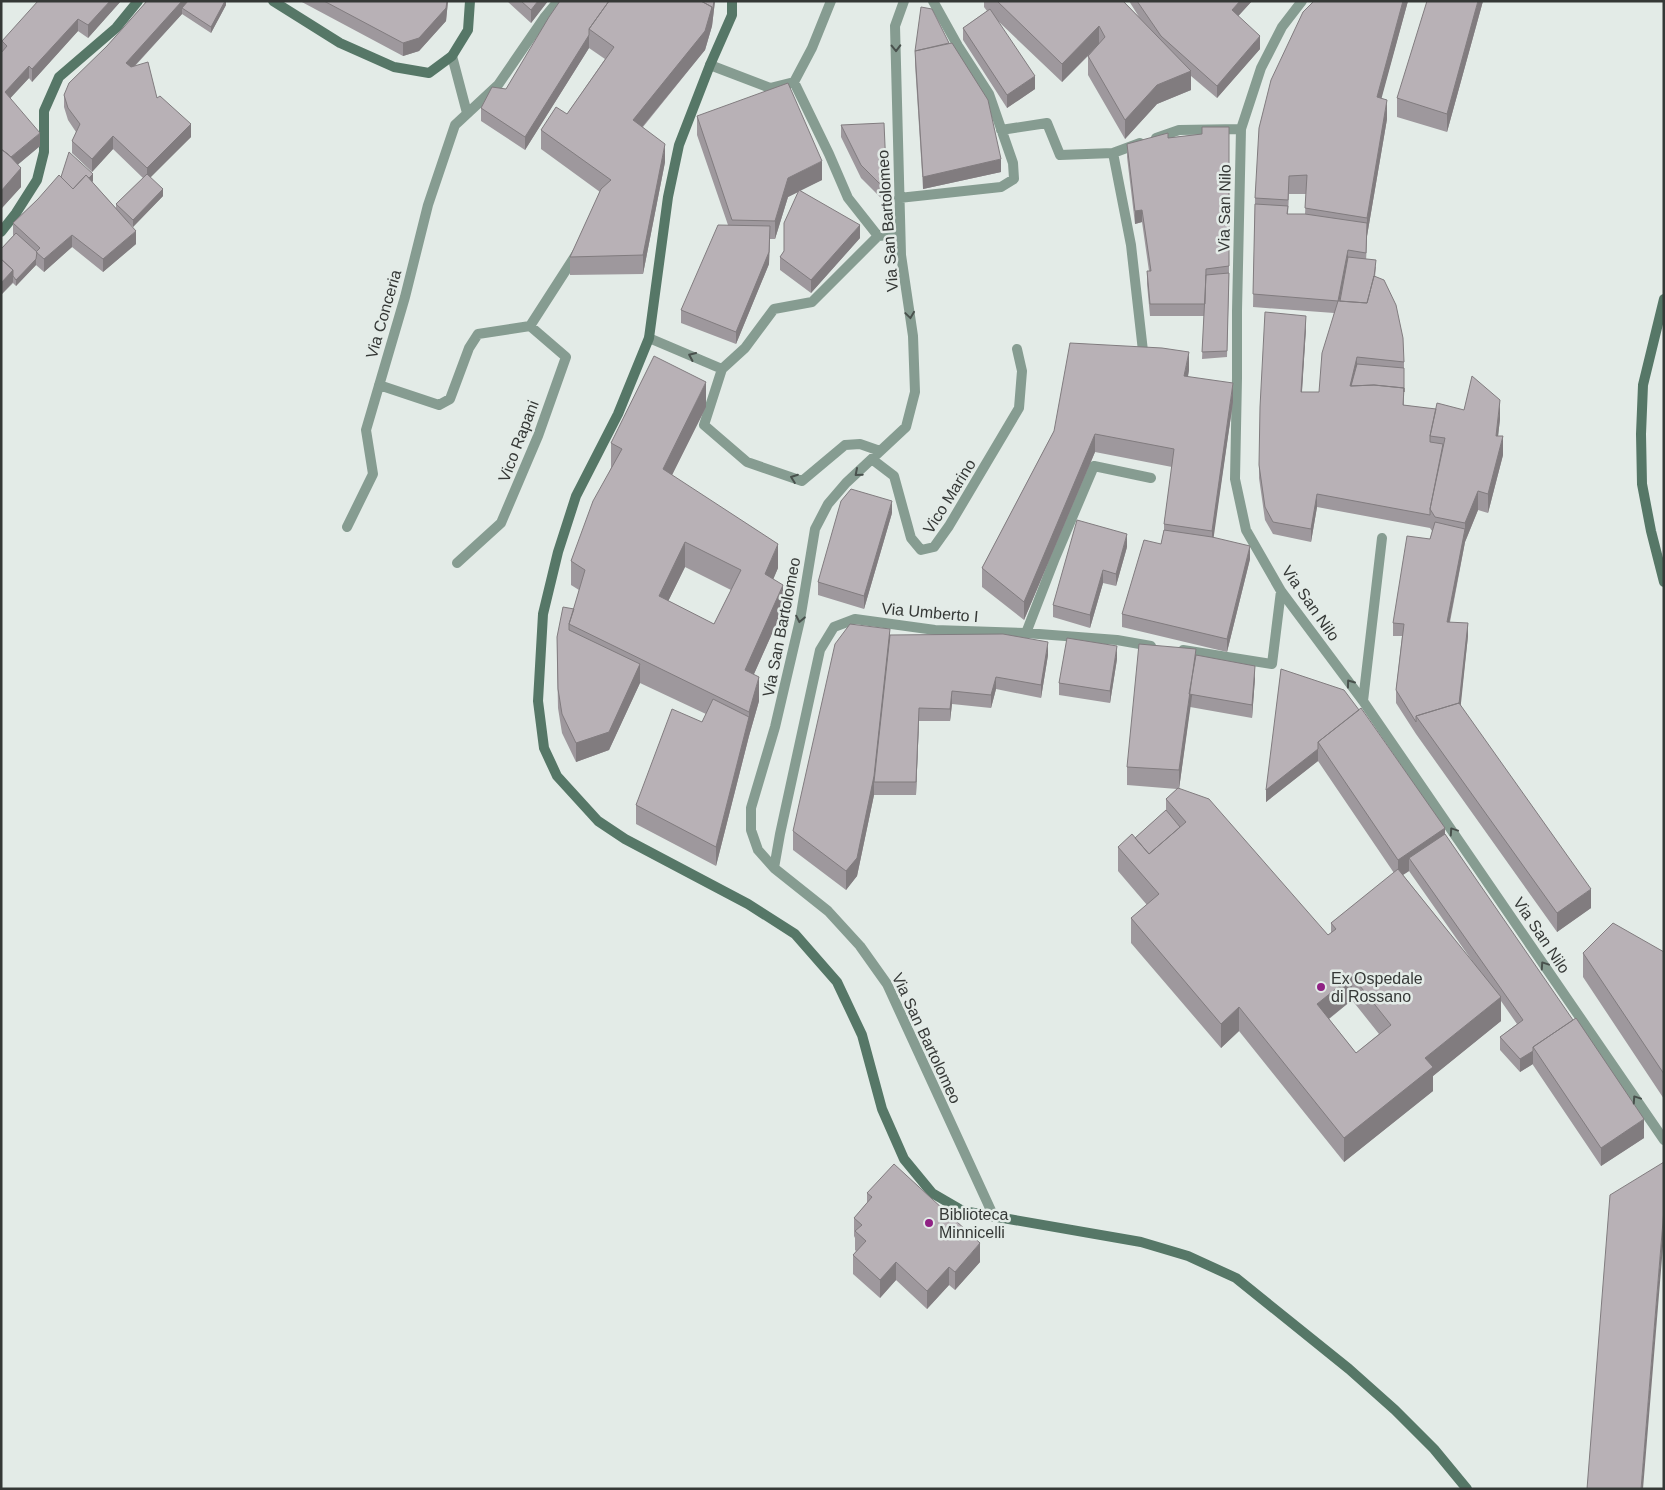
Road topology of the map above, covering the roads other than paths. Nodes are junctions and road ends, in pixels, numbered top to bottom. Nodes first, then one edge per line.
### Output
1 (138, 1) edge
2 (273, 1) edge
3 (470, 1) edge
4 (558, 1) edge
5 (732, 1) edge
6 (831, 1) edge
7 (904, 1) edge
8 (933, 1) edge
9 (1302, 1) edge
10 (452, 56) junction
11 (710, 65) junction
12 (794, 82) junction
13 (467, 113) junction
14 (1241, 129) junction
15 (1001, 130) junction
16 (1113, 153) junction
17 (899, 198) junction
18 (1, 232) edge
19 (900, 234) junction
20 (878, 236) junction
21 (582, 245) edge
22 (1664, 299) edge
23 (530, 326) junction
24 (649, 338) junction
25 (1017, 349) dead end
26 (1143, 351) edge
27 (722, 369) junction
28 (379, 385) junction
29 (880, 452) junction
30 (873, 460) junction
31 (1150, 478) dead end
32 (347, 526) dead end
33 (1382, 538) dead end
34 (457, 563) dead end
35 (1664, 582) edge
36 (1281, 591) junction
37 (1026, 633) junction
38 (1364, 701) junction
39 (774, 868) junction
40 (1664, 1140) edge
41 (994, 1217) junction
42 (1467, 1489) edge

1 - 18 main road
2 - 10 main road
3 - 10 main road
4 - 13 street, Via Conceria
5 - 11 main road
6 - 12 street
7 -> 17 street, Via San Bartolomeo
8 - 15 street
9 - 14 street, Via San Nilo
10 - 13 street
11 - 12 street
11 - 24 main road
12 - 20 street
13 - 28 street, Via Conceria
14 - 16 street
14 - 36 street, Via San Nilo
15 - 16 street
15 - 17 street
16 - 26 street
17 - 19 street, Via San Bartolomeo
19 - 20 street
19 -> 29 street, Via San Bartolomeo
20 - 27 street
21 - 23 street
22 - 35 main road
23 - 28 street
23 - 34 street, Vico Rapani
27 -> 24 street
24 - 41 main road
25 - 30 street, Vico Marino
29 -> 27 street
28 - 32 street, Via Conceria
29 - 30 street, Via San Bartolomeo
30 -> 39 street, Via San Bartolomeo
31 - 37 street
33 - 38 street
36 - 37 street, Via Umberto I
38 -> 36 street, Via San Nilo
37 - 39 street, Via Umberto I
40 -> 38 street, Via San Nilo
39 - 41 street, Via San Bartolomeo
41 - 42 main road

